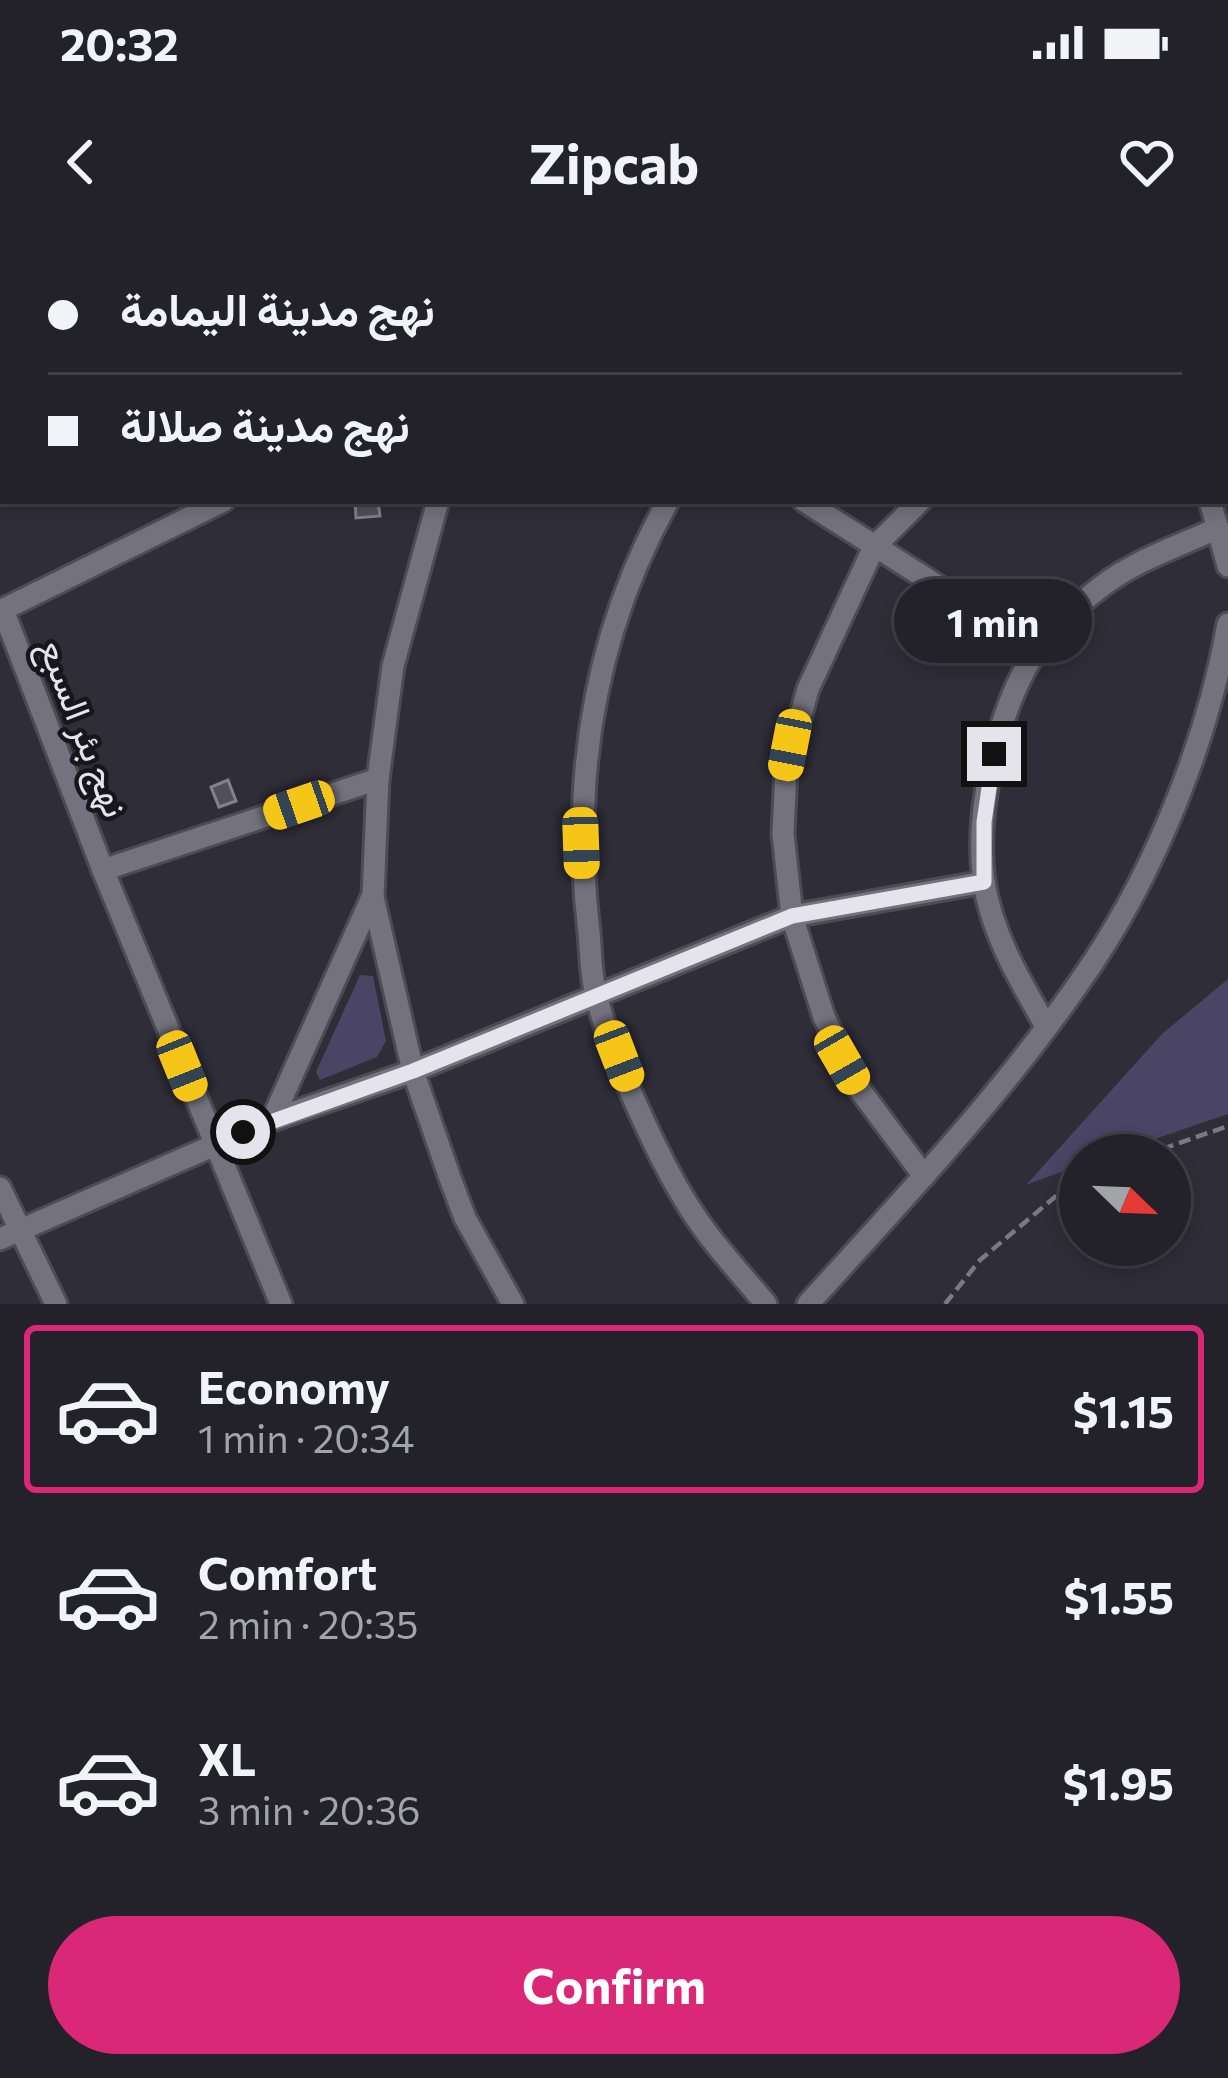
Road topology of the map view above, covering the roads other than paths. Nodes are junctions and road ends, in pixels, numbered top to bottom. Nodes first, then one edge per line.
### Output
1 (217, 504) edge
2 (437, 504) edge
3 (666, 504) edge
4 (808, 504) edge
5 (917, 504) edge
6 (1211, 504) edge
7 (1218, 528) junction
8 (874, 548) junction
9 (1228, 566) edge
10 (1, 611) edge
11 (1228, 624) edge
12 (1036, 649) junction
13 (378, 779) junction
14 (103, 870) junction
15 (984, 882) junction
16 (373, 897) junction
17 (792, 916) junction
18 (595, 993) junction
19 (1046, 1025) junction
20 (413, 1071) junction
21 (272, 1120) junction
22 (214, 1145) junction
23 (924, 1176) junction
24 (0, 1188) edge
25 (22, 1230) junction
26 (0, 1239) edge
27 (56, 1304) edge
28 (280, 1304) edge
29 (513, 1304) edge
30 (766, 1304) edge
31 (808, 1304) edge

1 - 10 street
2 - 13 street
3 - 18 street
4 - 8 street
5 - 8 street
6 - 7 street
7 - 9 street
7 - 12 street
8 - 12 street
8 - 17 street
10 - 14 street, نهج بئر السبع
11 - 19 street
12 - 15 street
13 - 14 street, نهج بئر السبع
13 - 16 street
14 - 22 street, نهج بئر السبع
15 - 17 street
15 - 19 street
16 - 20 street
16 - 21 street
17 - 18 street
17 - 23 street
18 - 20 street
18 - 30 street
19 - 23 street
20 - 21 street
20 - 29 street
21 - 22 street
22 - 25 street
22 - 28 street, نهج بئر السبع
23 - 31 street
24 - 25 street
25 - 26 street
25 - 27 street

